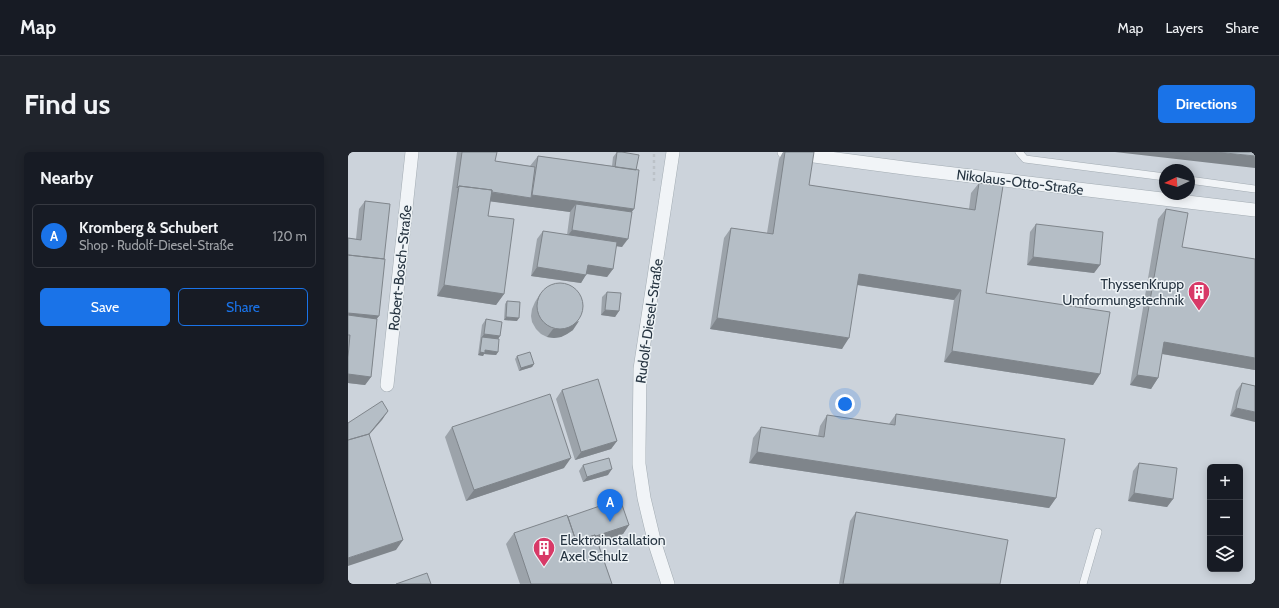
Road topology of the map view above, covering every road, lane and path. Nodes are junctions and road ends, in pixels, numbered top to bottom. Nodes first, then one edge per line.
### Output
1 (412, 152) edge
2 (673, 152) edge
3 (784, 152) edge
4 (1019, 152) edge
5 (1159, 176) edge
6 (1195, 181) edge
7 (1255, 189) edge
8 (1255, 210) edge
9 (387, 385) dead end
10 (1098, 532) dead end
11 (668, 584) edge
12 (1083, 584) edge

1 - 9 street, Robert-Bosch-Straße
2 - 11 street, Rudolf-Diesel-Straße
3 - 8 street, Nikolaus-Otto-Straße
4 - 5 lane
6 - 7 lane
10 - 12 lane

